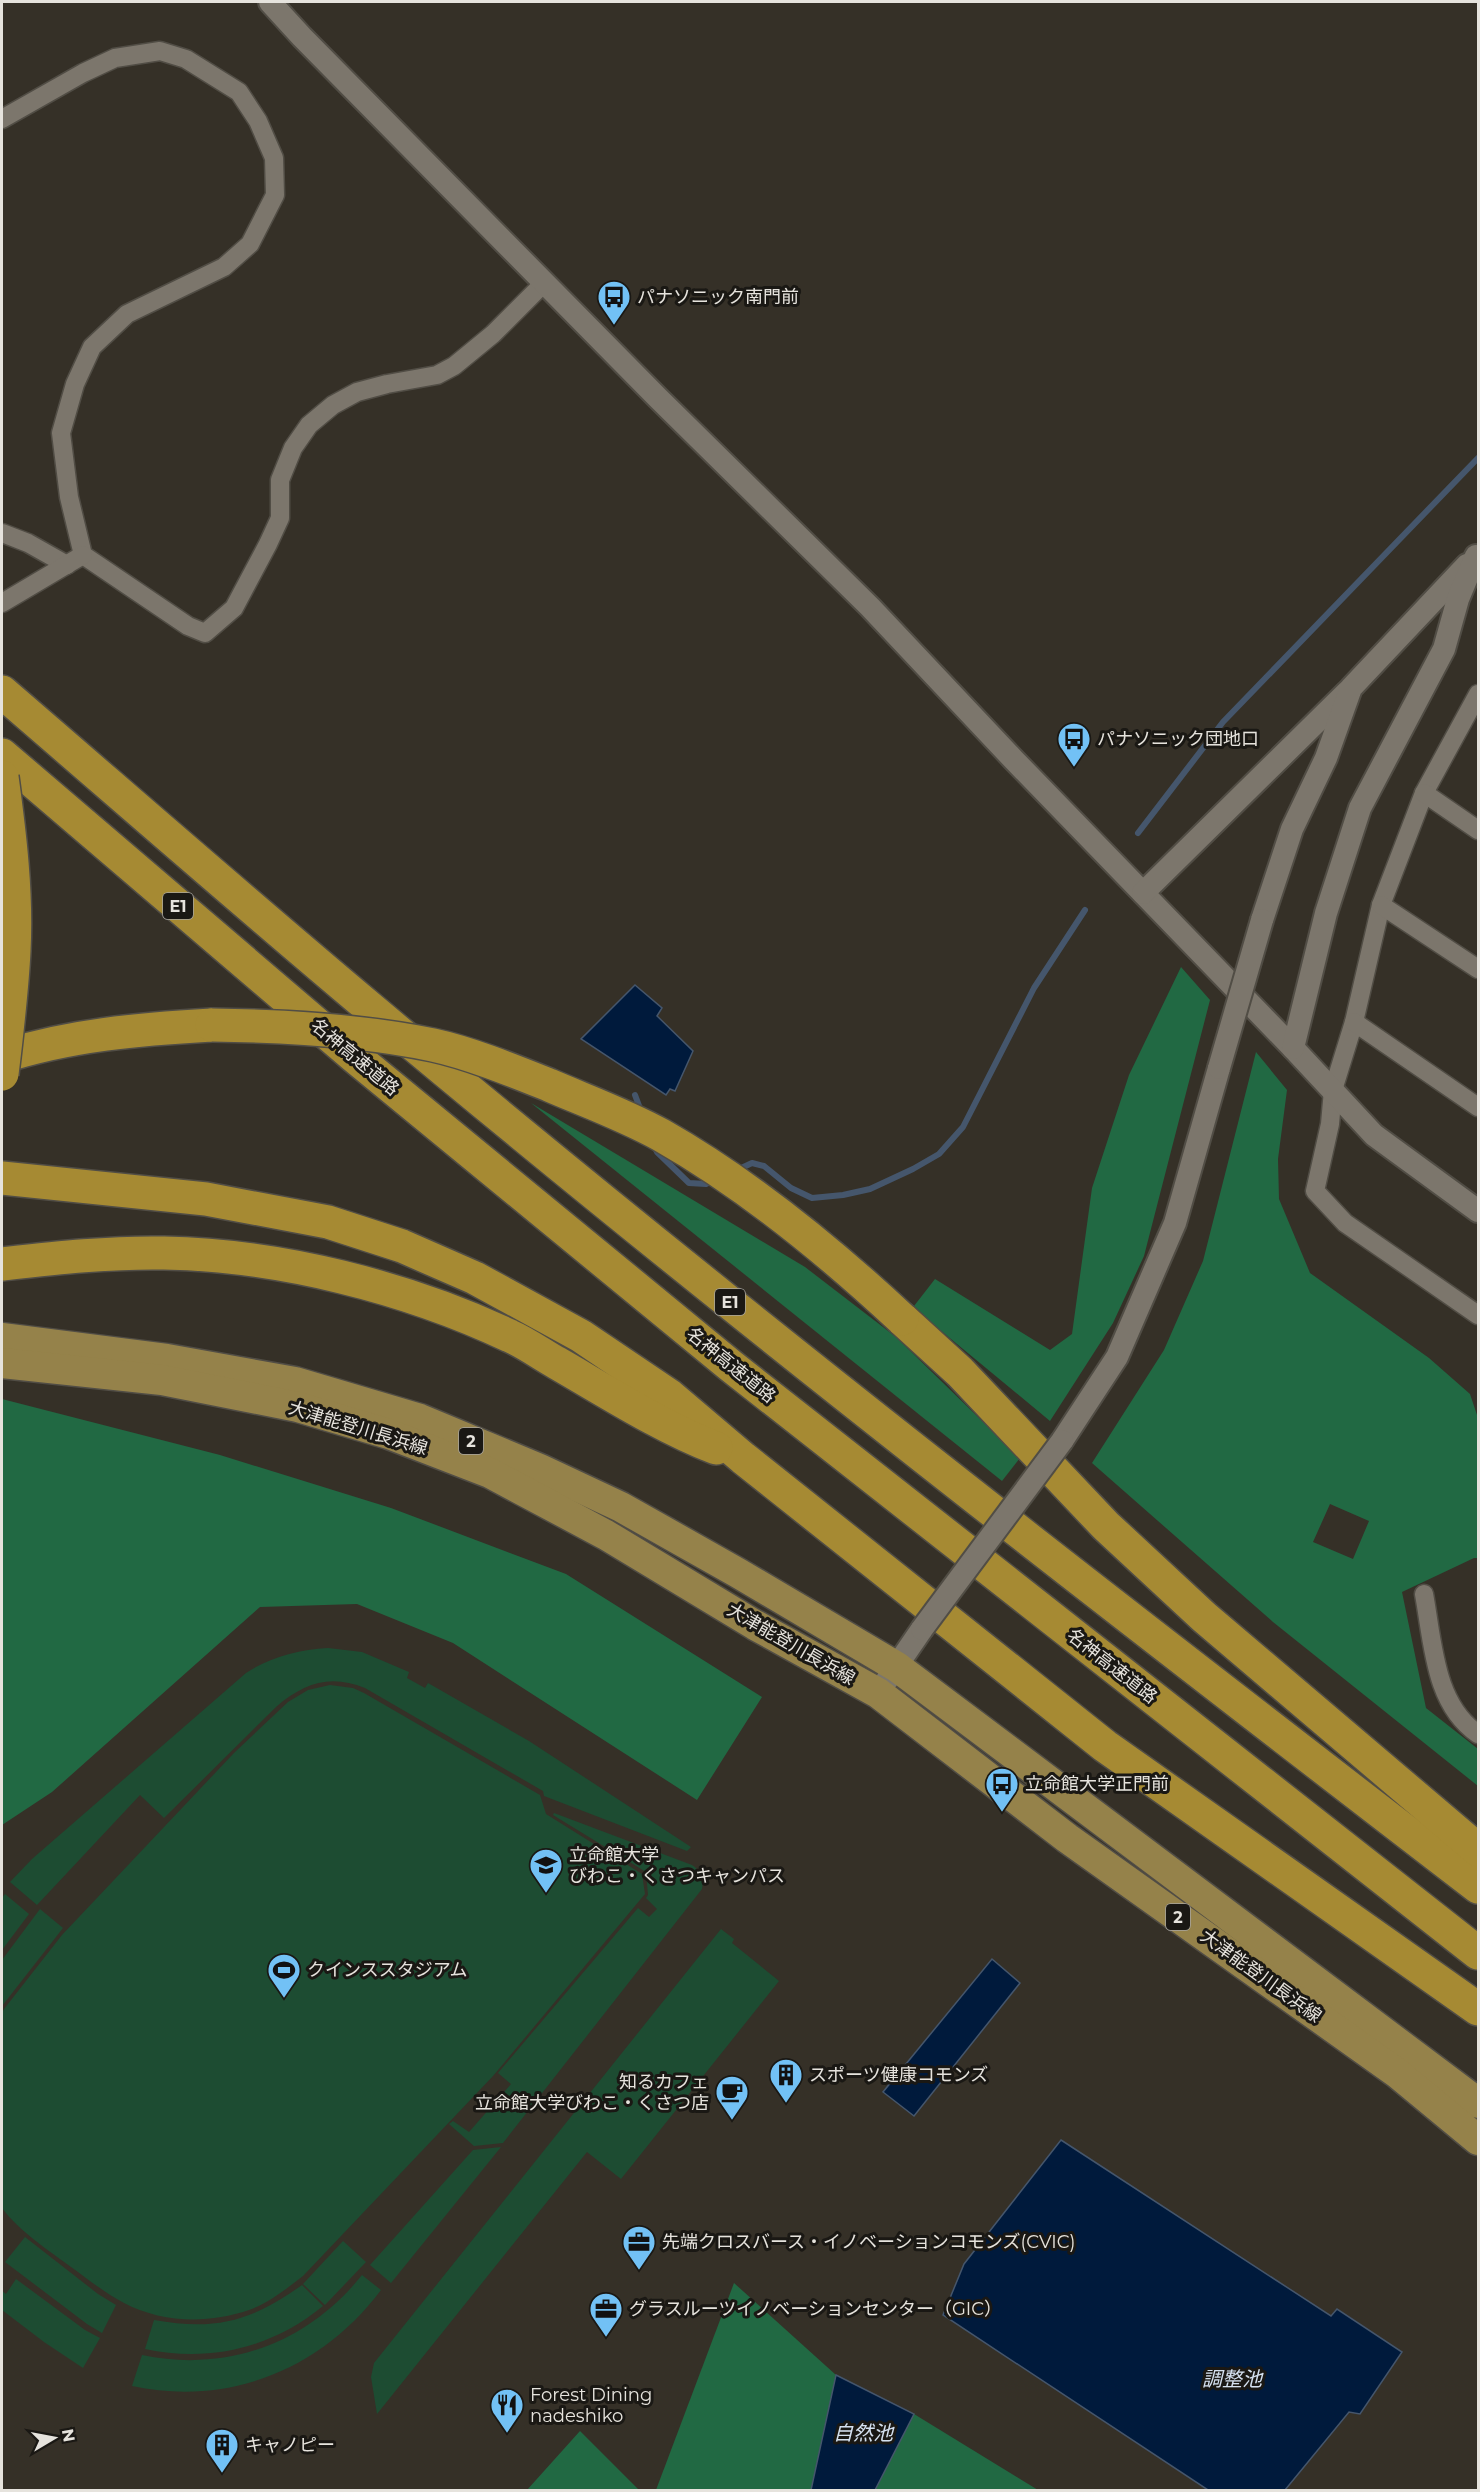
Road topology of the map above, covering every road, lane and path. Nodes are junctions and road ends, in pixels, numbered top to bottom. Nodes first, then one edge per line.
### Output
1 (270, 2) edge
2 (2, 118) edge
3 (545, 282) junction
4 (2, 533) edge
5 (1477, 554) edge
6 (83, 555) junction
7 (67, 565) junction
8 (2, 603) edge
9 (2, 667) edge
10 (1351, 688) junction
11 (2, 692) edge
12 (1479, 694) edge
13 (2, 755) edge
14 (2, 777) edge
15 (1424, 792) junction
16 (1479, 830) edge
17 (1143, 893) junction
18 (1381, 904) junction
19 (1479, 969) edge
20 (371, 1010) junction
21 (1354, 1022) junction
22 (1293, 1047) junction
23 (2, 1057) edge
24 (2, 1074) edge
25 (1333, 1090) junction
26 (1479, 1107) edge
27 (2, 1178) edge
28 (1479, 1211) edge
29 (2, 1264) edge
30 (1479, 1315) edge
31 (2, 1338) edge
32 (2, 1363) edge
33 (743, 1458) junction
34 (1424, 1594) dead end
35 (897, 1666) junction
36 (878, 1693) junction
37 (1479, 1734) edge
38 (1479, 1850) edge
39 (1479, 1887) edge
40 (1479, 1953) edge
41 (1479, 2009) edge
42 (1479, 2103) edge
43 (1479, 2140) edge

1 - 3 street
2 - 6 street
3 - 6 street
3 - 17 street
4 - 7 street
5 - 10 street
5 - 22 street
6 - 7 street
7 - 8 street
9 - 20 highway
10 - 17 street
10 - 35 street, bridge
11 - 20 highway, E1
12 - 15 street
13 - 40 highway, 名神高速道路 / E1
14 - 24 highway, bridge
15 - 16 street
15 - 18 street
17 - 22 street
18 - 19 street
18 - 21 street
20 - 39 highway, E1
21 - 25 street
21 - 26 street
22 - 25 street
23 - 38 highway, bridge
25 - 28 street
25 - 30 street
27 - 33 highway
29 - 33 highway
31 - 35 main road, 大津能登川長浜線 / 2
32 - 36 main road, 大津能登川長浜線 / 2
33 - 41 highway
34 - 37 street
35 - 36 street
35 - 42 main road, 大津能登川長浜線 / 2
36 - 43 main road, 大津能登川長浜線 / 2

